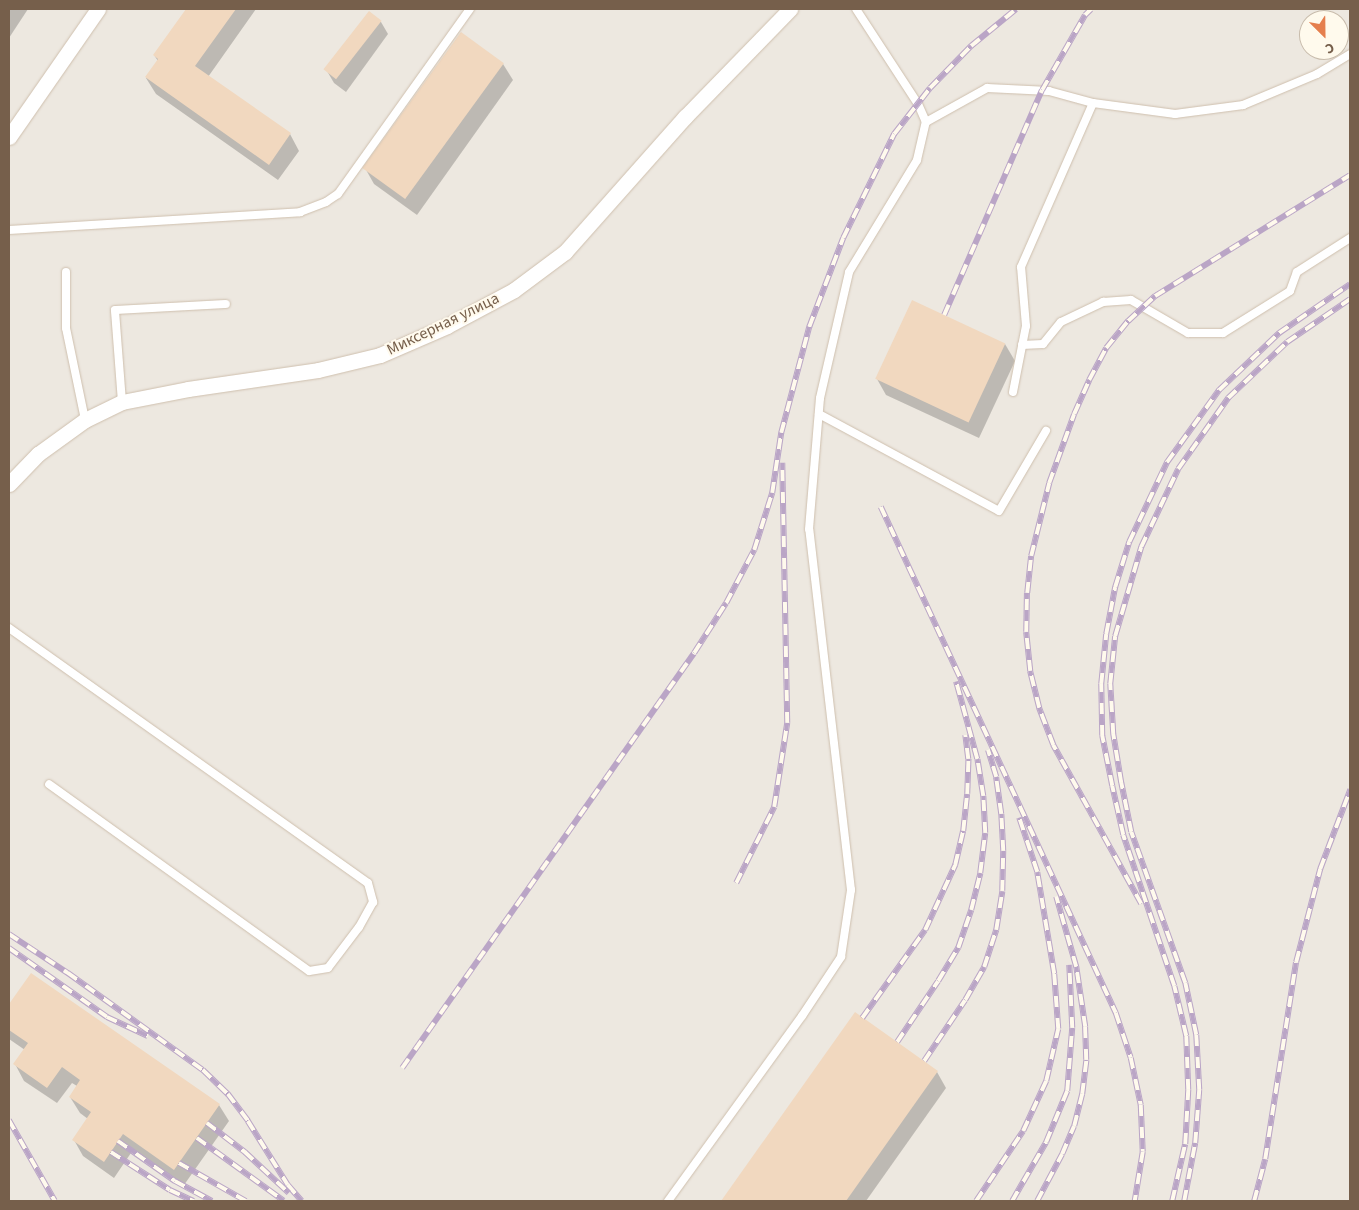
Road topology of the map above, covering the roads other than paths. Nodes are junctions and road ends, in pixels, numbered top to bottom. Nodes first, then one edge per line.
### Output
1 (98, 9) edge
2 (470, 9) edge
3 (790, 9) edge
4 (856, 9) edge
5 (1350, 54) edge
6 (1093, 103) junction
7 (926, 122) junction
8 (9, 137) edge
9 (9, 230) edge
10 (1350, 238) edge
11 (66, 272) dead end
12 (226, 304) dead end
13 (1022, 345) junction
14 (1014, 392) dead end
15 (122, 402) junction
16 (819, 414) junction
17 (85, 420) junction
18 (1046, 431) dead end
19 (9, 484) edge
20 (9, 628) edge
21 (49, 784) dead end
22 (668, 1201) edge

1 - 8 street
2 - 9 lane
3 - 15 street, Миксерная улица
4 - 7 lane
5 - 6 lane
6 - 7 lane
6 - 13 lane
7 - 16 lane
10 - 13 lane
11 - 17 lane
12 - 15 lane
13 - 14 lane
15 - 17 street, Миксерная улица
16 - 18 lane
16 - 22 lane
17 - 19 street, Миксерная улица
20 - 21 lane

